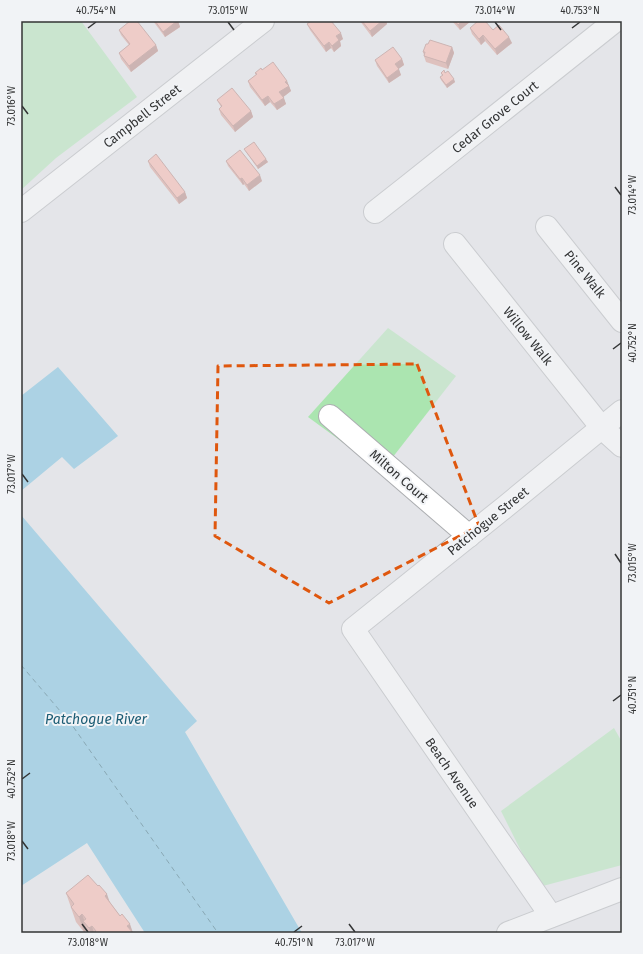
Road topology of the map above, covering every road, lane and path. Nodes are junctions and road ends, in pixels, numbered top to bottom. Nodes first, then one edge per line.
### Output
1 (263, 21) edge
2 (614, 21) edge
3 (21, 211) edge
4 (375, 212) dead end
5 (547, 227) dead end
6 (454, 244) dead end
7 (622, 320) edge
8 (622, 411) edge
9 (330, 416) dead end
10 (602, 428) junction
11 (622, 446) edge
12 (469, 536) junction
13 (353, 629) joint
14 (622, 889) edge
15 (551, 916) junction
16 (508, 933) edge

1 - 3 street, Campbell Street
2 - 4 street, Cedar Grove Court
5 - 7 street, Pine Walk
6 - 10 street, Willow Walk
8 - 10 street, Patchogue Street
9 - 12 street, Milton Court
10 - 11 street, Willow Walk
10 - 12 street, Patchogue Street
12 - 13 street, Patchogue Street
13 - 15 street, Beach Avenue
14 - 15 street
15 - 16 street

